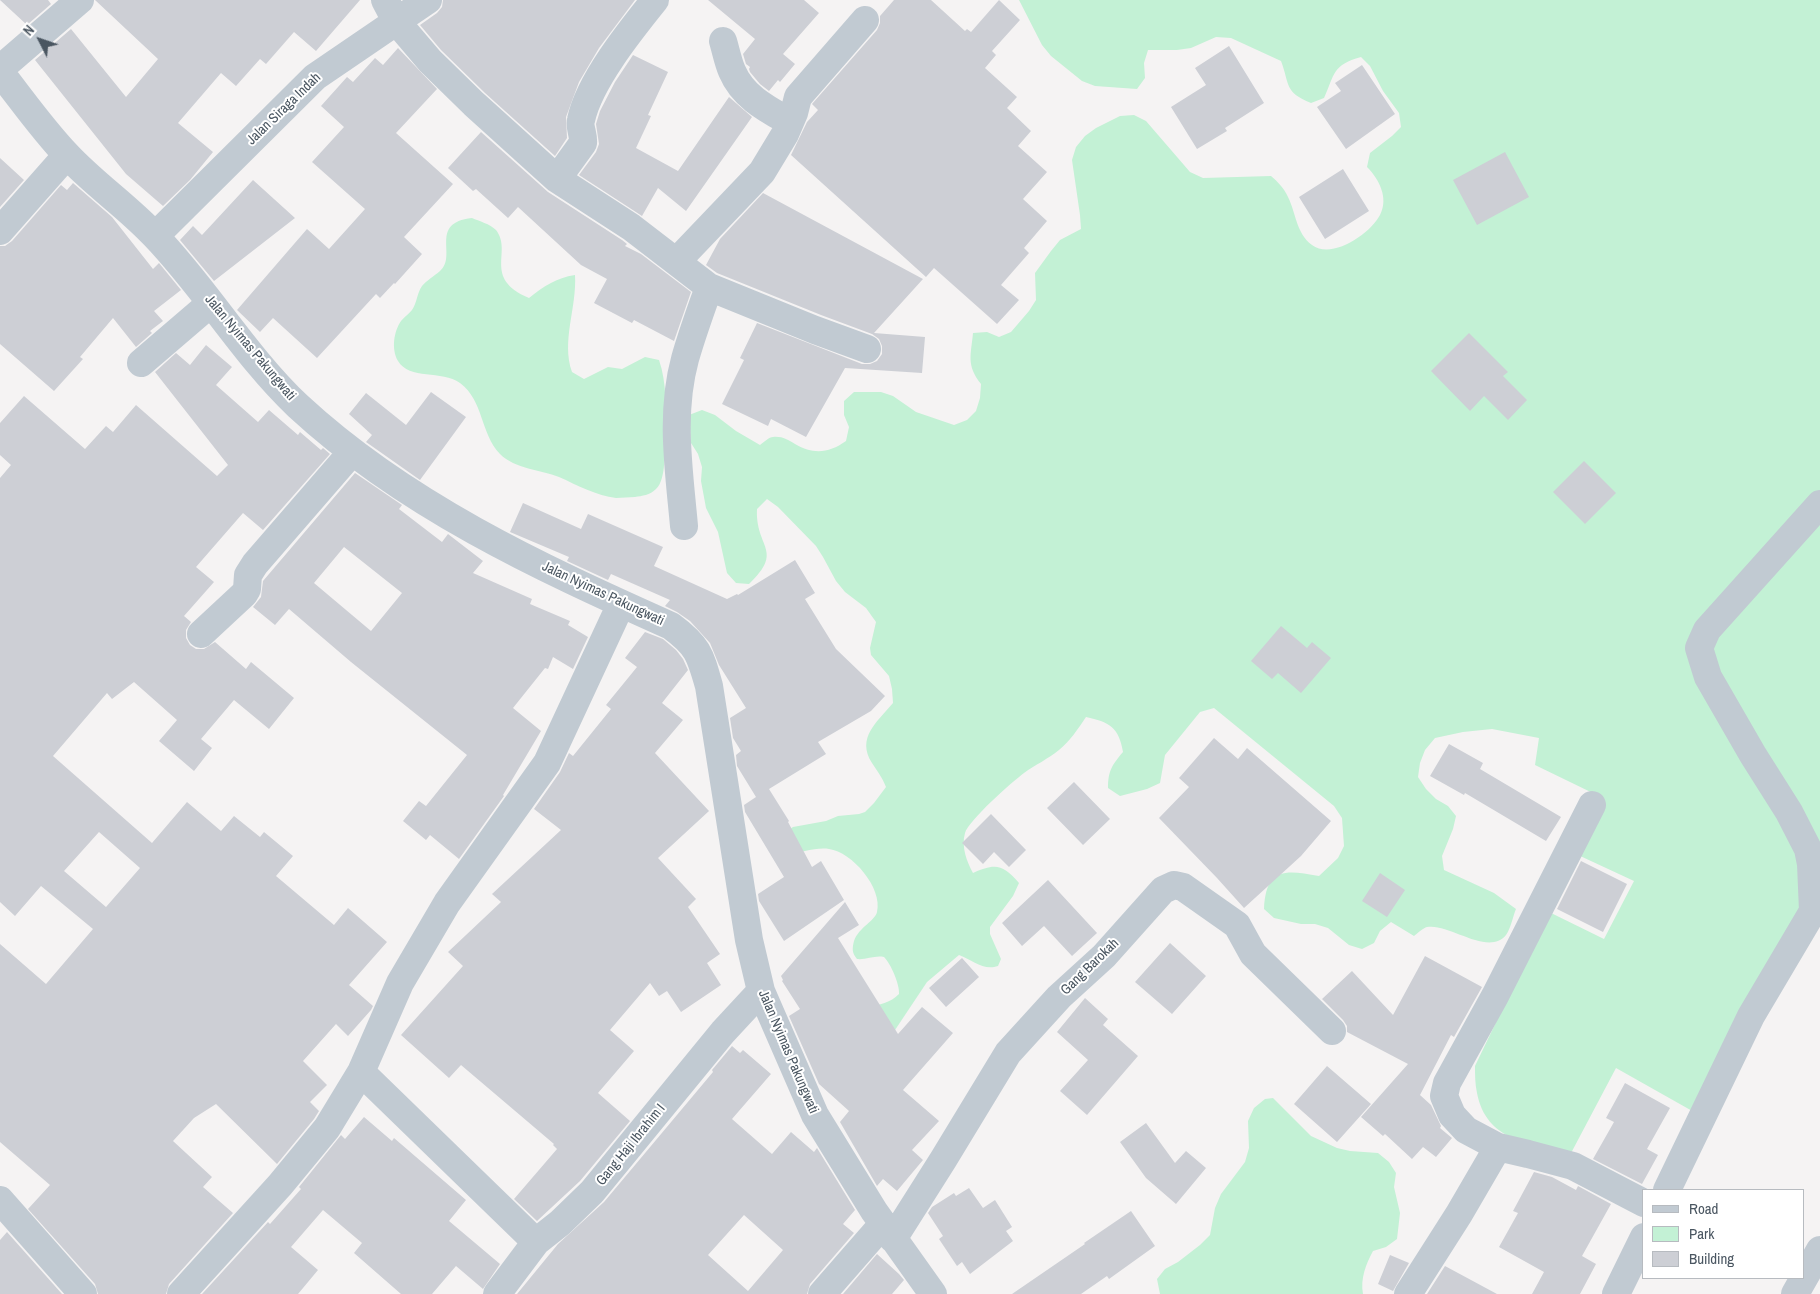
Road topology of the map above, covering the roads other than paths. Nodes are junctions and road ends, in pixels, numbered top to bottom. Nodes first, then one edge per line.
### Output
1 (80, 0) edge
2 (428, 0) edge
3 (655, 0) edge
4 (390, 10) edge
5 (865, 20) dead end
6 (723, 41) dead end
7 (0, 70) edge
8 (790, 122) junction
9 (67, 155) junction
10 (557, 179) junction
11 (0, 232) edge
12 (156, 236) junction
13 (677, 260) junction
14 (709, 286) junction
15 (211, 303) junction
16 (867, 349) dead end
17 (142, 363) dead end
18 (352, 452) junction
19 (1820, 504) edge
20 (684, 526) dead end
21 (621, 604) junction
22 (201, 634) dead end
23 (1592, 805) dead end
24 (1817, 914) edge
25 (760, 991) junction
26 (1332, 1031) dead end
27 (361, 1072) junction
28 (1498, 1147) junction
29 (1666, 1189) edge
30 (0, 1200) edge
31 (1642, 1203) edge
32 (888, 1231) junction
33 (1642, 1241) edge
34 (536, 1242) junction
35 (1820, 1250) edge
36 (1805, 1276) edge
37 (1804, 1279) edge
38 (83, 1294) edge
39 (181, 1294) edge
40 (497, 1294) edge
41 (822, 1294) edge
42 (933, 1294) edge
43 (1408, 1294) edge
44 (1616, 1294) edge
45 (1795, 1294) edge

1 - 7 street
2 - 4 street, Jalan Siraga Indah
3 - 10 street
4 - 10 street
4 - 12 street, Jalan Siraga Indah
5 - 8 street
6 - 8 street
7 - 9 street, Jalan Nyimas Pakungwati
8 - 13 street
9 - 11 street
9 - 12 street, Jalan Nyimas Pakungwati
10 - 13 street
12 - 15 street, Jalan Nyimas Pakungwati
13 - 14 street
14 - 16 street
14 - 20 street
15 - 17 street
15 - 18 street, Jalan Nyimas Pakungwati
18 - 21 street, Jalan Nyimas Pakungwati
18 - 22 street
19 - 24 street
21 - 25 street, Jalan Nyimas Pakungwati
21 - 27 street
23 - 28 street
24 - 29 street
25 - 32 street, Jalan Nyimas Pakungwati
25 - 34 street, Gang Haji Ibrahim I
26 - 32 street, Gang Barokah
27 - 34 street
27 - 39 street
28 - 31 street
28 - 43 street
30 - 38 street
32 - 41 street, Gang Barokah
32 - 42 street, Jalan Nyimas Pakungwati
33 - 44 street
34 - 40 street, Gang Haji Ibrahim I
35 - 36 street
37 - 45 street

